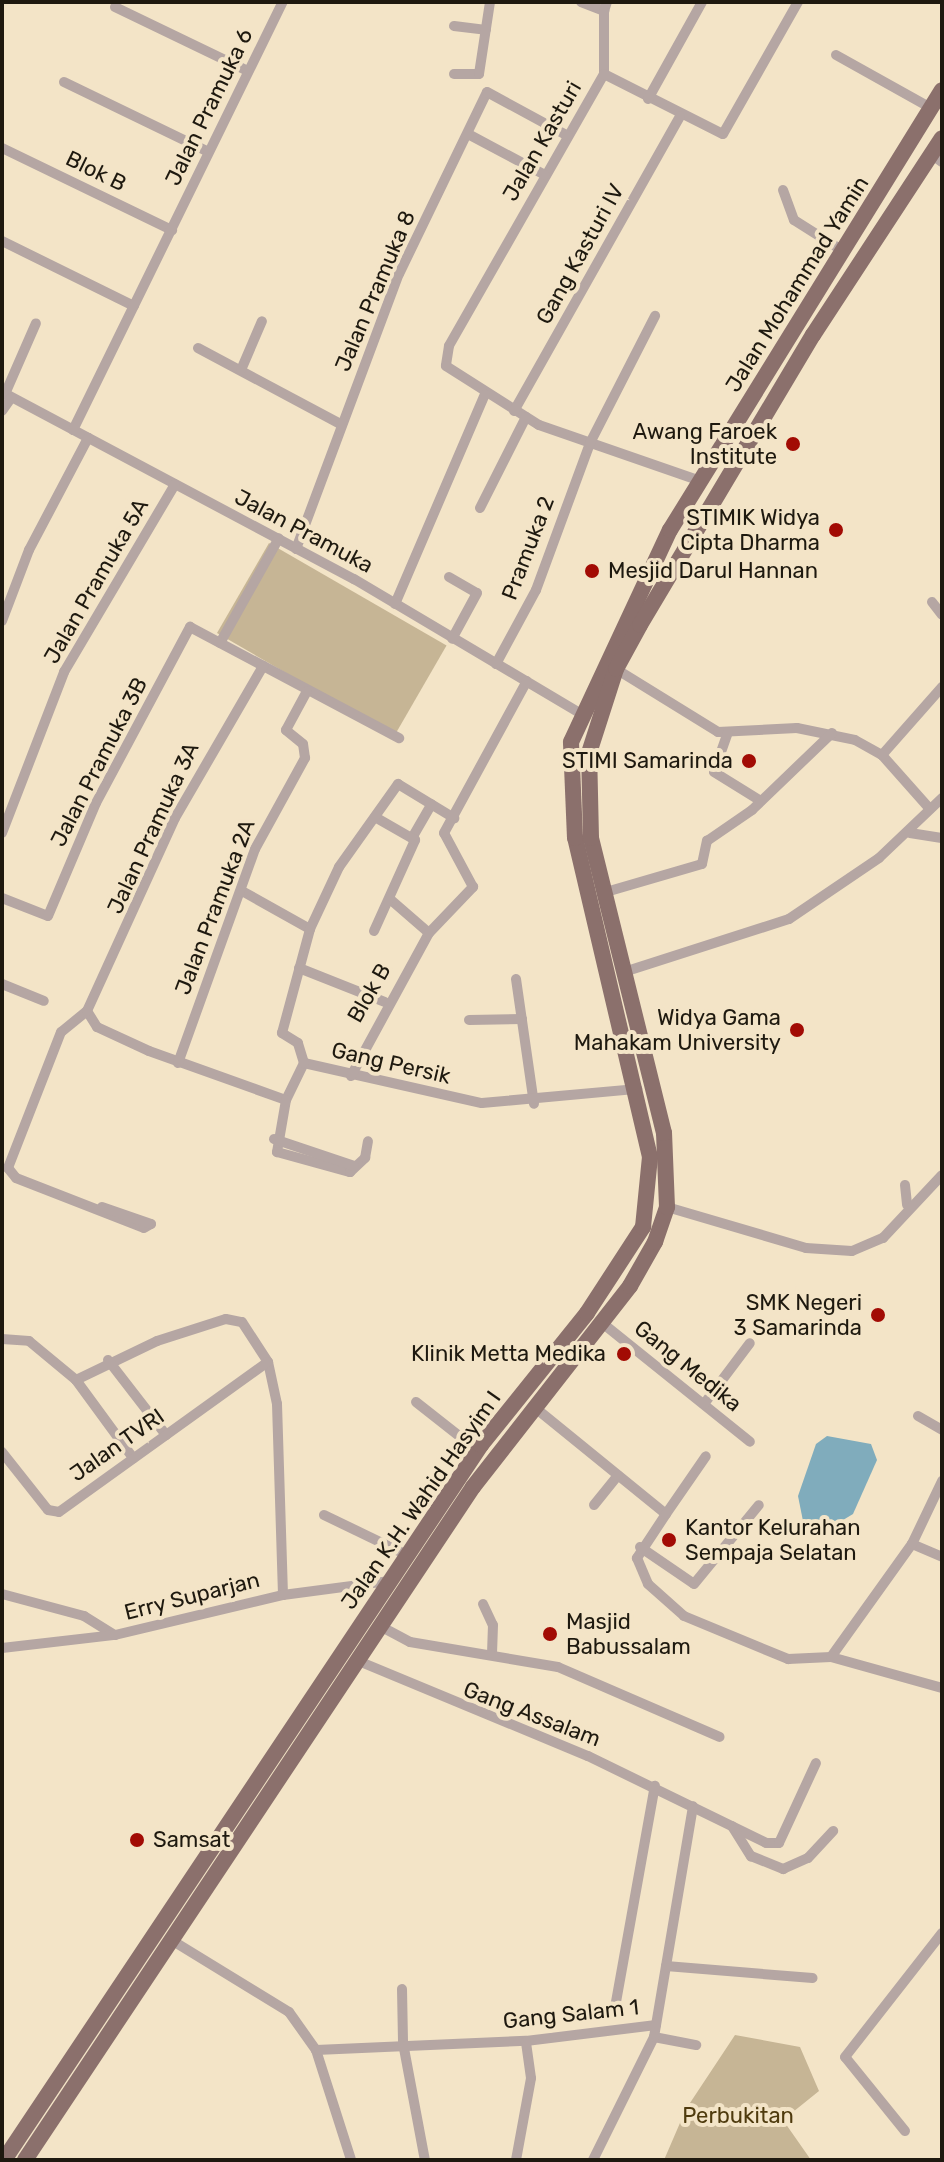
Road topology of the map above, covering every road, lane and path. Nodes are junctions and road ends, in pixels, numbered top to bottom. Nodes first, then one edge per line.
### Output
1 (283, 2) edge
2 (490, 2) edge
3 (581, 2) edge
4 (702, 2) edge
5 (798, 2) edge
6 (115, 7) dead end
7 (606, 7) edge
8 (454, 26) dead end
9 (486, 30) junction
10 (836, 55) dead end
11 (248, 71) junction
12 (480, 72) junction
13 (454, 74) dead end
14 (604, 74) junction
15 (64, 82) dead end
16 (942, 90) edge
17 (487, 92) junction
18 (648, 99) junction
19 (931, 108) junction
20 (680, 116) junction
21 (468, 134) junction
22 (568, 136) junction
23 (942, 138) edge
24 (2, 148) edge
25 (207, 151) junction
26 (937, 158) edge
27 (545, 175) junction
28 (783, 190) dead end
29 (172, 230) junction
30 (2, 241) edge
31 (843, 251) junction
32 (134, 306) junction
33 (655, 316) dead end
34 (262, 321) dead end
35 (36, 323) dead end
36 (198, 348) dead end
37 (771, 367) junction
38 (241, 370) junction
39 (787, 378) junction
40 (485, 394) junction
41 (6, 395) edge
42 (2, 411) edge
43 (514, 411) junction
44 (526, 417) junction
45 (342, 425) junction
46 (73, 430) junction
47 (88, 438) junction
48 (590, 443) junction
49 (701, 481) junction
50 (175, 484) junction
51 (480, 508) dead end
52 (279, 538) junction
53 (296, 549) junction
54 (449, 577) dead end
55 (932, 602) dead end
56 (395, 604) junction
57 (942, 615) edge
58 (2, 621) edge
59 (452, 639) junction
60 (220, 643) junction
61 (496, 664) junction
62 (263, 666) junction
63 (616, 669) junction
64 (527, 681) junction
65 (942, 687) edge
66 (307, 691) junction
67 (581, 714) junction
68 (599, 718) joint
69 (728, 732) junction
70 (832, 733) junction
71 (399, 738) dead end
72 (882, 755) junction
73 (942, 798) edge
74 (761, 801) junction
75 (432, 804) junction
76 (930, 809) junction
77 (375, 817) junction
78 (454, 818) junction
79 (2, 833) edge
80 (910, 833) junction
81 (412, 838) junction
82 (942, 838) edge
83 (242, 891) junction
84 (606, 892) junction
85 (2, 898) edge
86 (391, 900) junction
87 (310, 929) junction
88 (374, 931) dead end
89 (429, 933) junction
90 (299, 968) junction
91 (627, 971) junction
92 (516, 979) dead end
93 (2, 984) edge
94 (44, 1001) dead end
95 (385, 1002) junction
96 (87, 1011) junction
97 (522, 1019) junction
98 (469, 1020) dead end
99 (178, 1063) junction
100 (304, 1063) junction
101 (351, 1076) junction
102 (637, 1089) junction
103 (286, 1100) junction
104 (534, 1104) junction
105 (647, 1133) junction
106 (664, 1133) junction
107 (368, 1141) dead end
108 (942, 1175) edge
109 (905, 1185) dead end
110 (907, 1205) junction
111 (102, 1207) dead end
112 (667, 1207) junction
113 (601, 1322) junction
114 (2, 1339) edge
115 (750, 1343) dead end
116 (108, 1360) junction
117 (268, 1362) junction
118 (76, 1380) junction
119 (416, 1402) dead end
120 (704, 1404) junction
121 (533, 1406) junction
122 (918, 1416) dead end
123 (942, 1430) edge
124 (166, 1435) junction
125 (750, 1442) dead end
126 (477, 1450) junction
127 (2, 1452) edge
128 (706, 1456) dead end
129 (133, 1458) junction
130 (618, 1475) junction
131 (942, 1481) edge
132 (594, 1505) dead end
133 (759, 1505) dead end
134 (666, 1514) junction
135 (324, 1515) dead end
136 (912, 1544) junction
137 (640, 1547) junction
138 (407, 1555) junction
139 (942, 1557) edge
140 (390, 1581) junction
141 (2, 1594) edge
142 (283, 1595) junction
143 (483, 1604) dead end
144 (380, 1626) junction
145 (115, 1635) junction
146 (2, 1648) edge
147 (492, 1654) junction
148 (831, 1657) junction
149 (356, 1660) junction
150 (942, 1688) edge
151 (720, 1737) dead end
152 (272, 1752) junction
153 (290, 1759) junction
154 (816, 1763) dead end
155 (655, 1786) junction
156 (693, 1806) junction
157 (732, 1826) junction
158 (833, 1831) dead end
159 (942, 1933) edge
160 (173, 1941) junction
161 (666, 1966) junction
162 (813, 1978) dead end
163 (402, 1989) dead end
164 (614, 2013) dead end
165 (655, 2031) junction
166 (526, 2041) junction
167 (403, 2043) junction
168 (696, 2045) dead end
169 (316, 2050) junction
170 (905, 2131) dead end
171 (4, 2160) edge
172 (25, 2160) edge
173 (351, 2160) edge
174 (425, 2160) edge
175 (516, 2160) edge
176 (593, 2160) edge

1 - 11 street, Jalan Pramuka 6
2 - 9 street
3 - 7 street
4 - 18 street
5 - 20 street
6 - 11 street
7 - 14 street, Jalan Kasturi
8 - 9 street
9 - 12 street
10 - 19 street
11 - 25 street, Jalan Pramuka 6
12 - 13 street
12 - 17 street
14 - 18 street
14 - 22 street, Jalan Kasturi
15 - 25 street
16 - 19 main road, Jalan Mohammad Yamin
17 - 21 street, Jalan Pramuka 8
17 - 22 street
18 - 20 street
19 - 31 main road, Jalan Mohammad Yamin
20 - 43 street, Gang Kasturi IV
21 - 27 street
21 - 45 street, Jalan Pramuka 8
22 - 27 street, Jalan Kasturi
23 - 26 main road, Jalan Mohammad Yamin
24 - 29 street, Blok B
25 - 29 street, Jalan Pramuka 6
26 - 39 main road, Jalan Mohammad Yamin
27 - 40 street, Jalan Kasturi
28 - 31 street
29 - 32 street, Jalan Pramuka 6
30 - 32 street
31 - 37 main road, Jalan Mohammad Yamin
32 - 46 street, Jalan Pramuka 6
33 - 48 street, Pramuka 2
34 - 38 street
35 - 41 street
36 - 38 street
37 - 39 main road
37 - 49 main road, Jalan Mohammad Yamin
38 - 45 street
39 - 63 main road, Jalan Mohammad Yamin
40 - 43 street
40 - 56 street
41 - 42 street
41 - 46 street, Jalan Pramuka
43 - 44 street
44 - 48 street
44 - 51 street
45 - 53 street, Jalan Pramuka 8
46 - 47 street, Jalan Pramuka
47 - 50 street, Jalan Pramuka
47 - 58 street
48 - 49 street
48 - 61 street, Pramuka 2
49 - 67 main road, Jalan Mohammad Yamin
50 - 52 street, Jalan Pramuka
50 - 79 street, Jalan Pramuka 5A
52 - 53 street, Jalan Pramuka
52 - 60 street
53 - 56 street, Jalan Pramuka
54 - 59 street
55 - 57 street
56 - 59 street, Jalan Pramuka
59 - 61 street, Jalan Pramuka
60 - 62 street
60 - 85 street, Jalan Pramuka 3B
61 - 64 street, Jalan Pramuka
62 - 66 street
62 - 96 street, Jalan Pramuka 3A
63 - 68 main road, Jalan Mohammad Yamin
63 - 69 street
64 - 67 street, Jalan Pramuka
64 - 78 street
65 - 72 street
66 - 71 street
66 - 83 street, Jalan Pramuka 2A
67 - 102 main road, Jalan K.H. Wahid Hasyim I
68 - 84 main road, Jalan K.H. Wahid Hasyim I
69 - 70 street
69 - 74 street
70 - 72 street
70 - 74 street
72 - 76 street
73 - 76 street
74 - 84 street
75 - 77 street
75 - 78 street
75 - 81 street
76 - 80 street
77 - 81 street
77 - 87 street
78 - 89 street, Blok B
80 - 82 street
80 - 91 street
81 - 86 street
83 - 87 street
83 - 99 street, Jalan Pramuka 2A
84 - 91 main road, Jalan K.H. Wahid Hasyim I
86 - 88 street
86 - 89 street
87 - 90 street
89 - 95 street, Blok B
90 - 95 street
90 - 100 street
91 - 106 main road, Jalan K.H. Wahid Hasyim I
92 - 97 street
93 - 94 street
95 - 101 street, Blok B
96 - 99 street
96 - 111 street
97 - 98 street
97 - 104 street
99 - 103 street
100 - 101 street, Gang Persik
100 - 103 street, Gang Persik
101 - 104 street, Gang Persik
102 - 104 street, Gang Persik
102 - 105 main road, Jalan K.H. Wahid Hasyim I
103 - 107 street, Gang Persik
105 - 106 main road
105 - 126 main road, Jalan K.H. Wahid Hasyim I
106 - 112 main road, Jalan K.H. Wahid Hasyim I
108 - 110 street
109 - 110 street
110 - 112 street
112 - 113 main road, Jalan K.H. Wahid Hasyim I
113 - 120 street, Gang Medika
113 - 121 main road, Jalan K.H. Wahid Hasyim I
114 - 118 street
115 - 120 street
116 - 117 street
116 - 118 street
116 - 124 street
117 - 124 street, Jalan TVRI
117 - 142 street
118 - 129 street
119 - 126 street
120 - 125 street, Gang Medika
121 - 130 street
121 - 144 main road, Jalan K.H. Wahid Hasyim I
122 - 123 street
124 - 129 street, Jalan TVRI
126 - 138 main road, Jalan K.H. Wahid Hasyim I
127 - 129 street, Jalan TVRI
128 - 134 street
130 - 132 street
130 - 134 street
131 - 136 street
133 - 137 street
134 - 137 street
135 - 138 street
136 - 139 street
136 - 148 street
137 - 148 street
138 - 140 main road, Jalan K.H. Wahid Hasyim I
140 - 142 street, Erry Suparjan
140 - 152 main road, Jalan K.H. Wahid Hasyim I
141 - 145 street
142 - 145 street, Erry Suparjan
143 - 147 street
144 - 147 street
144 - 149 main road, Jalan K.H. Wahid Hasyim I
145 - 146 street, Erry Suparjan
147 - 151 street
148 - 150 street
149 - 153 main road, Jalan K.H. Wahid Hasyim I
149 - 155 street, Gang Assalam
152 - 153 main road
152 - 171 main road, Jalan K.H. Wahid Hasyim I
153 - 160 main road, Jalan K.H. Wahid Hasyim I
154 - 157 street, Gang Assalam
155 - 156 street, Gang Assalam
155 - 164 street
156 - 157 street, Gang Assalam
156 - 161 street, Gang Salam 1
157 - 158 street
159 - 170 street
160 - 169 street
160 - 172 main road, Jalan K.H. Wahid Hasyim I
161 - 162 street
161 - 165 street, Gang Salam 1
163 - 167 street
165 - 166 street, Gang Salam 1
165 - 168 street
165 - 176 street
166 - 167 street, Gang Salam 1
166 - 175 street
167 - 169 street, Gang Salam 1
167 - 174 street
169 - 173 street

